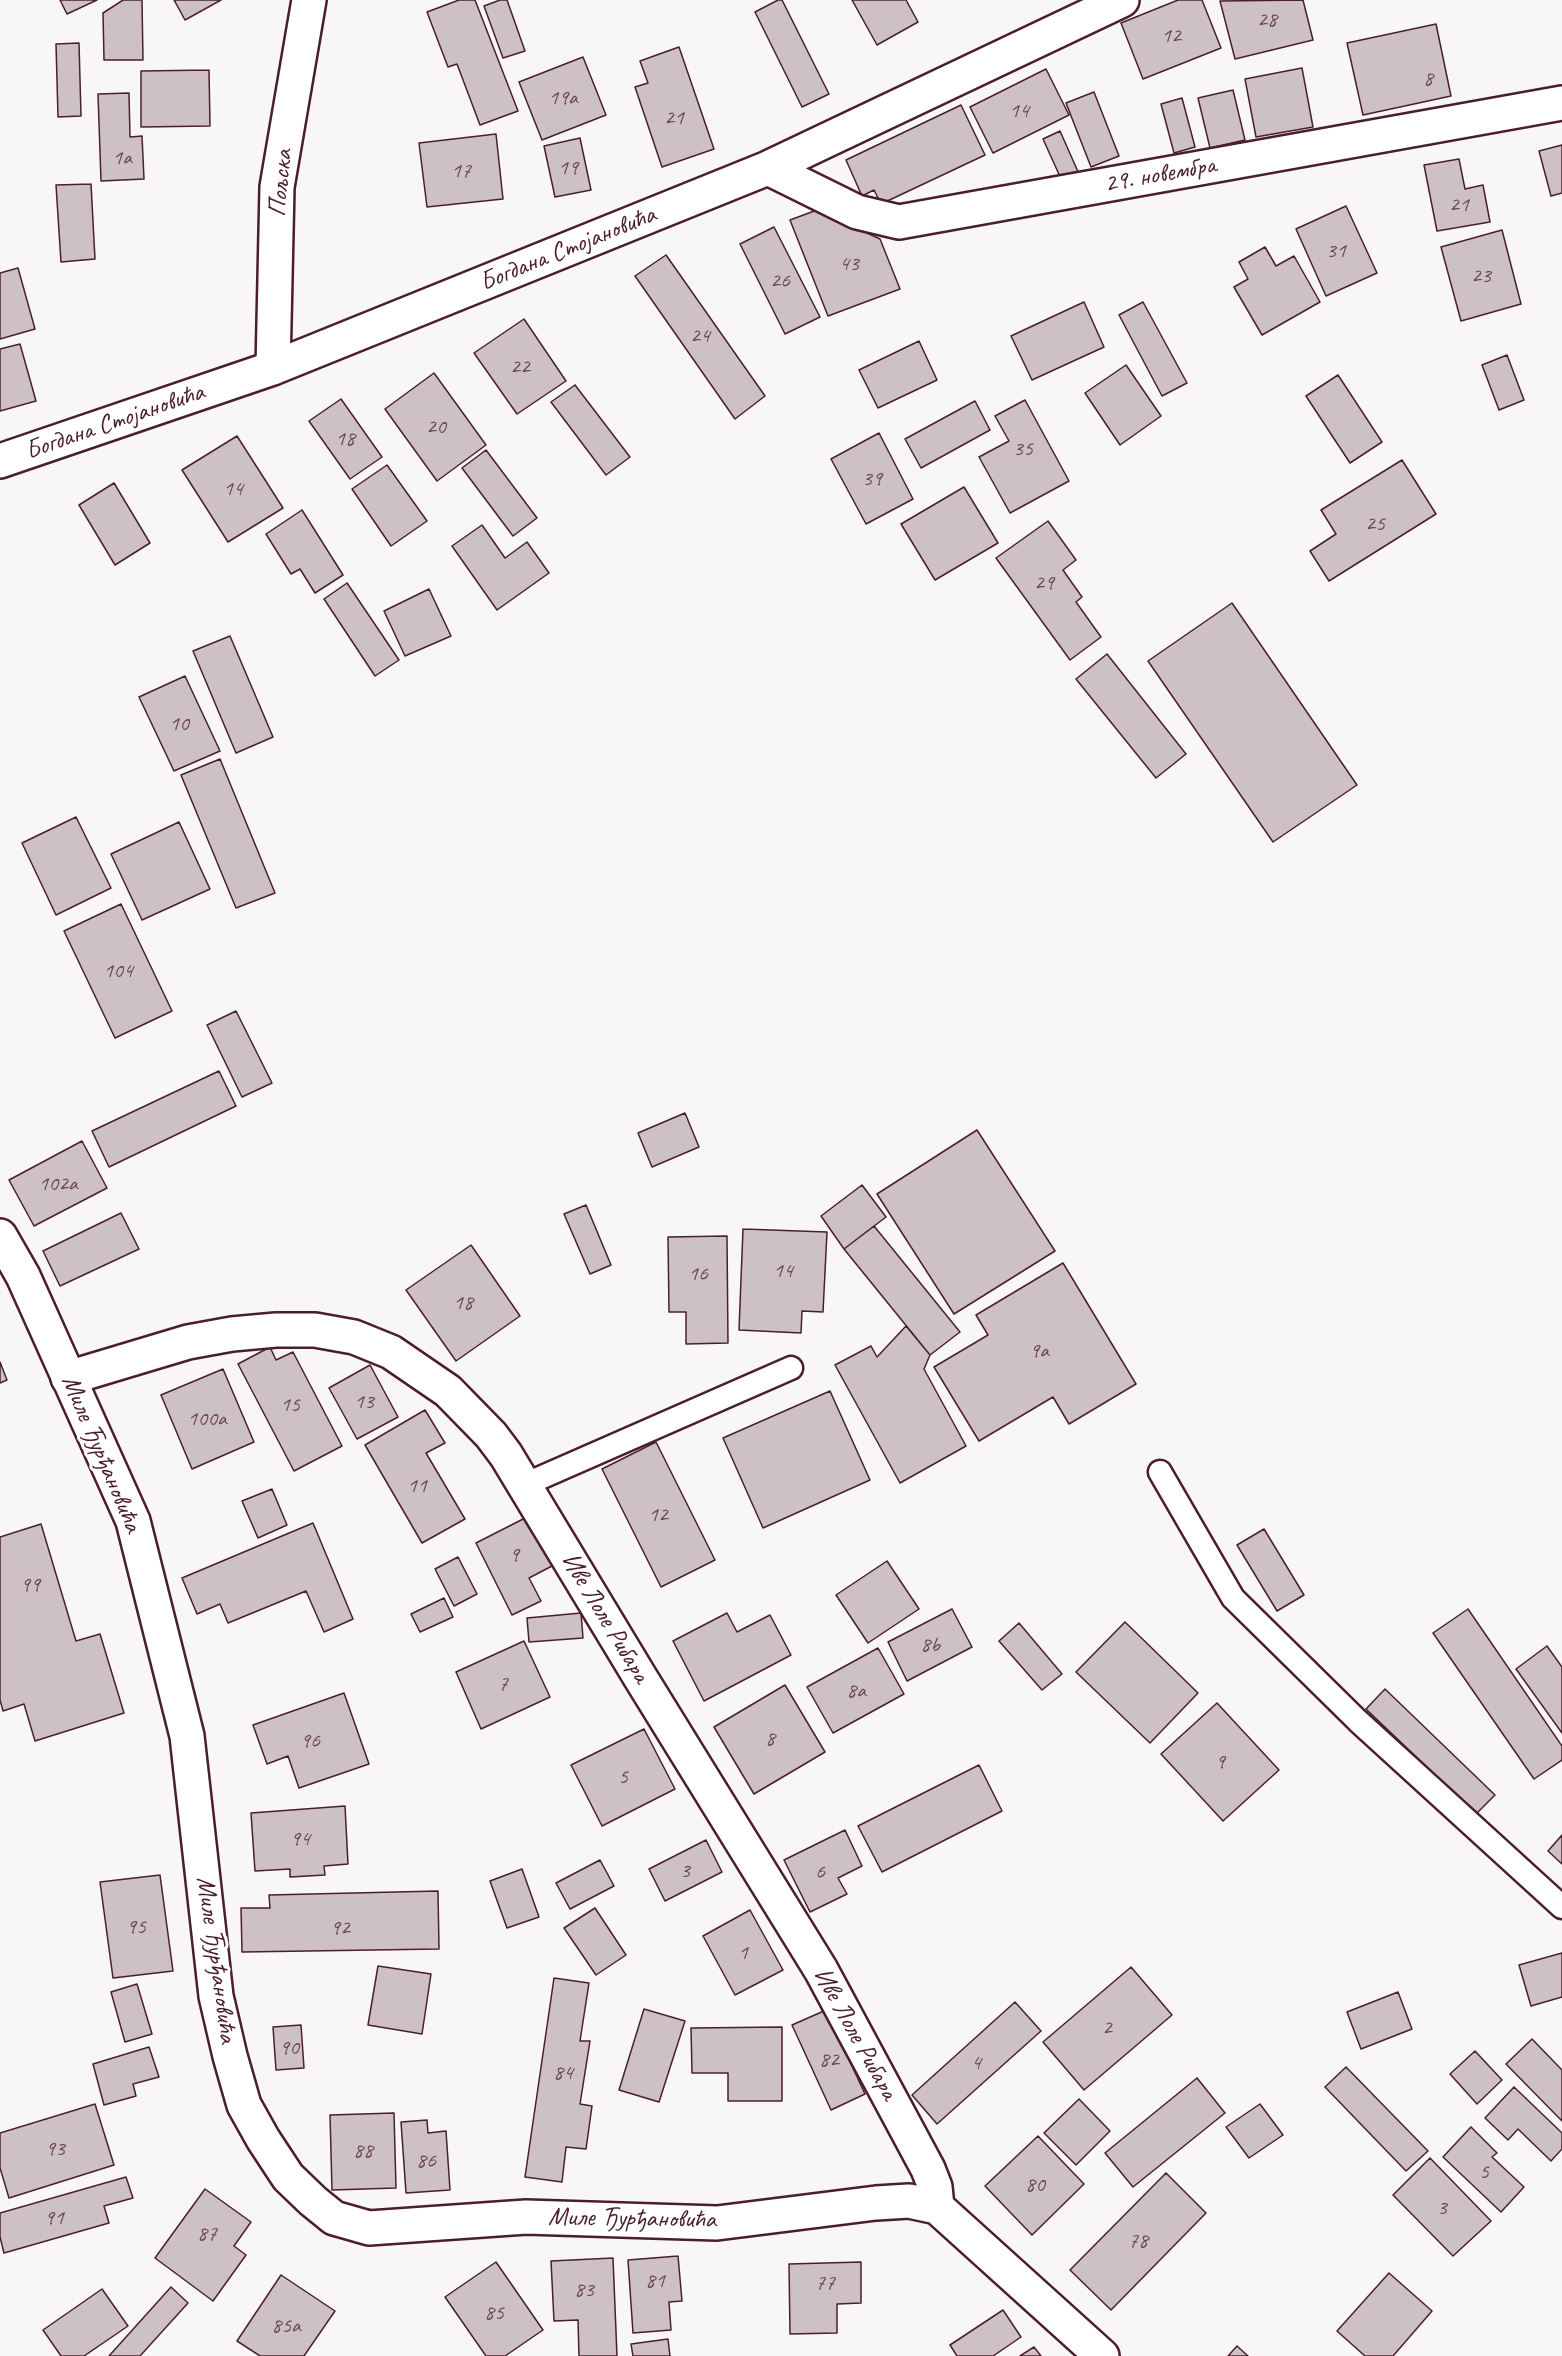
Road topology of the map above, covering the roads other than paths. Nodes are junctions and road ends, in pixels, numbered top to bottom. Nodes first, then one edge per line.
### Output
1 (309, 0) edge
2 (1122, 0) edge
3 (1562, 102) edge
4 (768, 168) junction
5 (273, 368) junction
6 (0, 461) edge
7 (0, 1236) edge
8 (791, 1368) dead end
9 (68, 1378) junction
10 (1160, 1472) dead end
11 (524, 1485) junction
12 (1562, 1907) edge
13 (937, 2207) junction
14 (1102, 2356) edge

1 - 5 street, Пољска
2 - 4 street, Богдана Стојановића
3 - 4 street, 29. новембра
4 - 5 street, Богдана Стојановића
5 - 6 street, Богдана Стојановића
7 - 9 street, Миле Ђурђановића
8 - 11 lane
9 - 11 street, Иве Лоле Рибара
9 - 13 street, Миле Ђурђановића
10 - 12 lane
11 - 13 street, Иве Лоле Рибара
13 - 14 street

